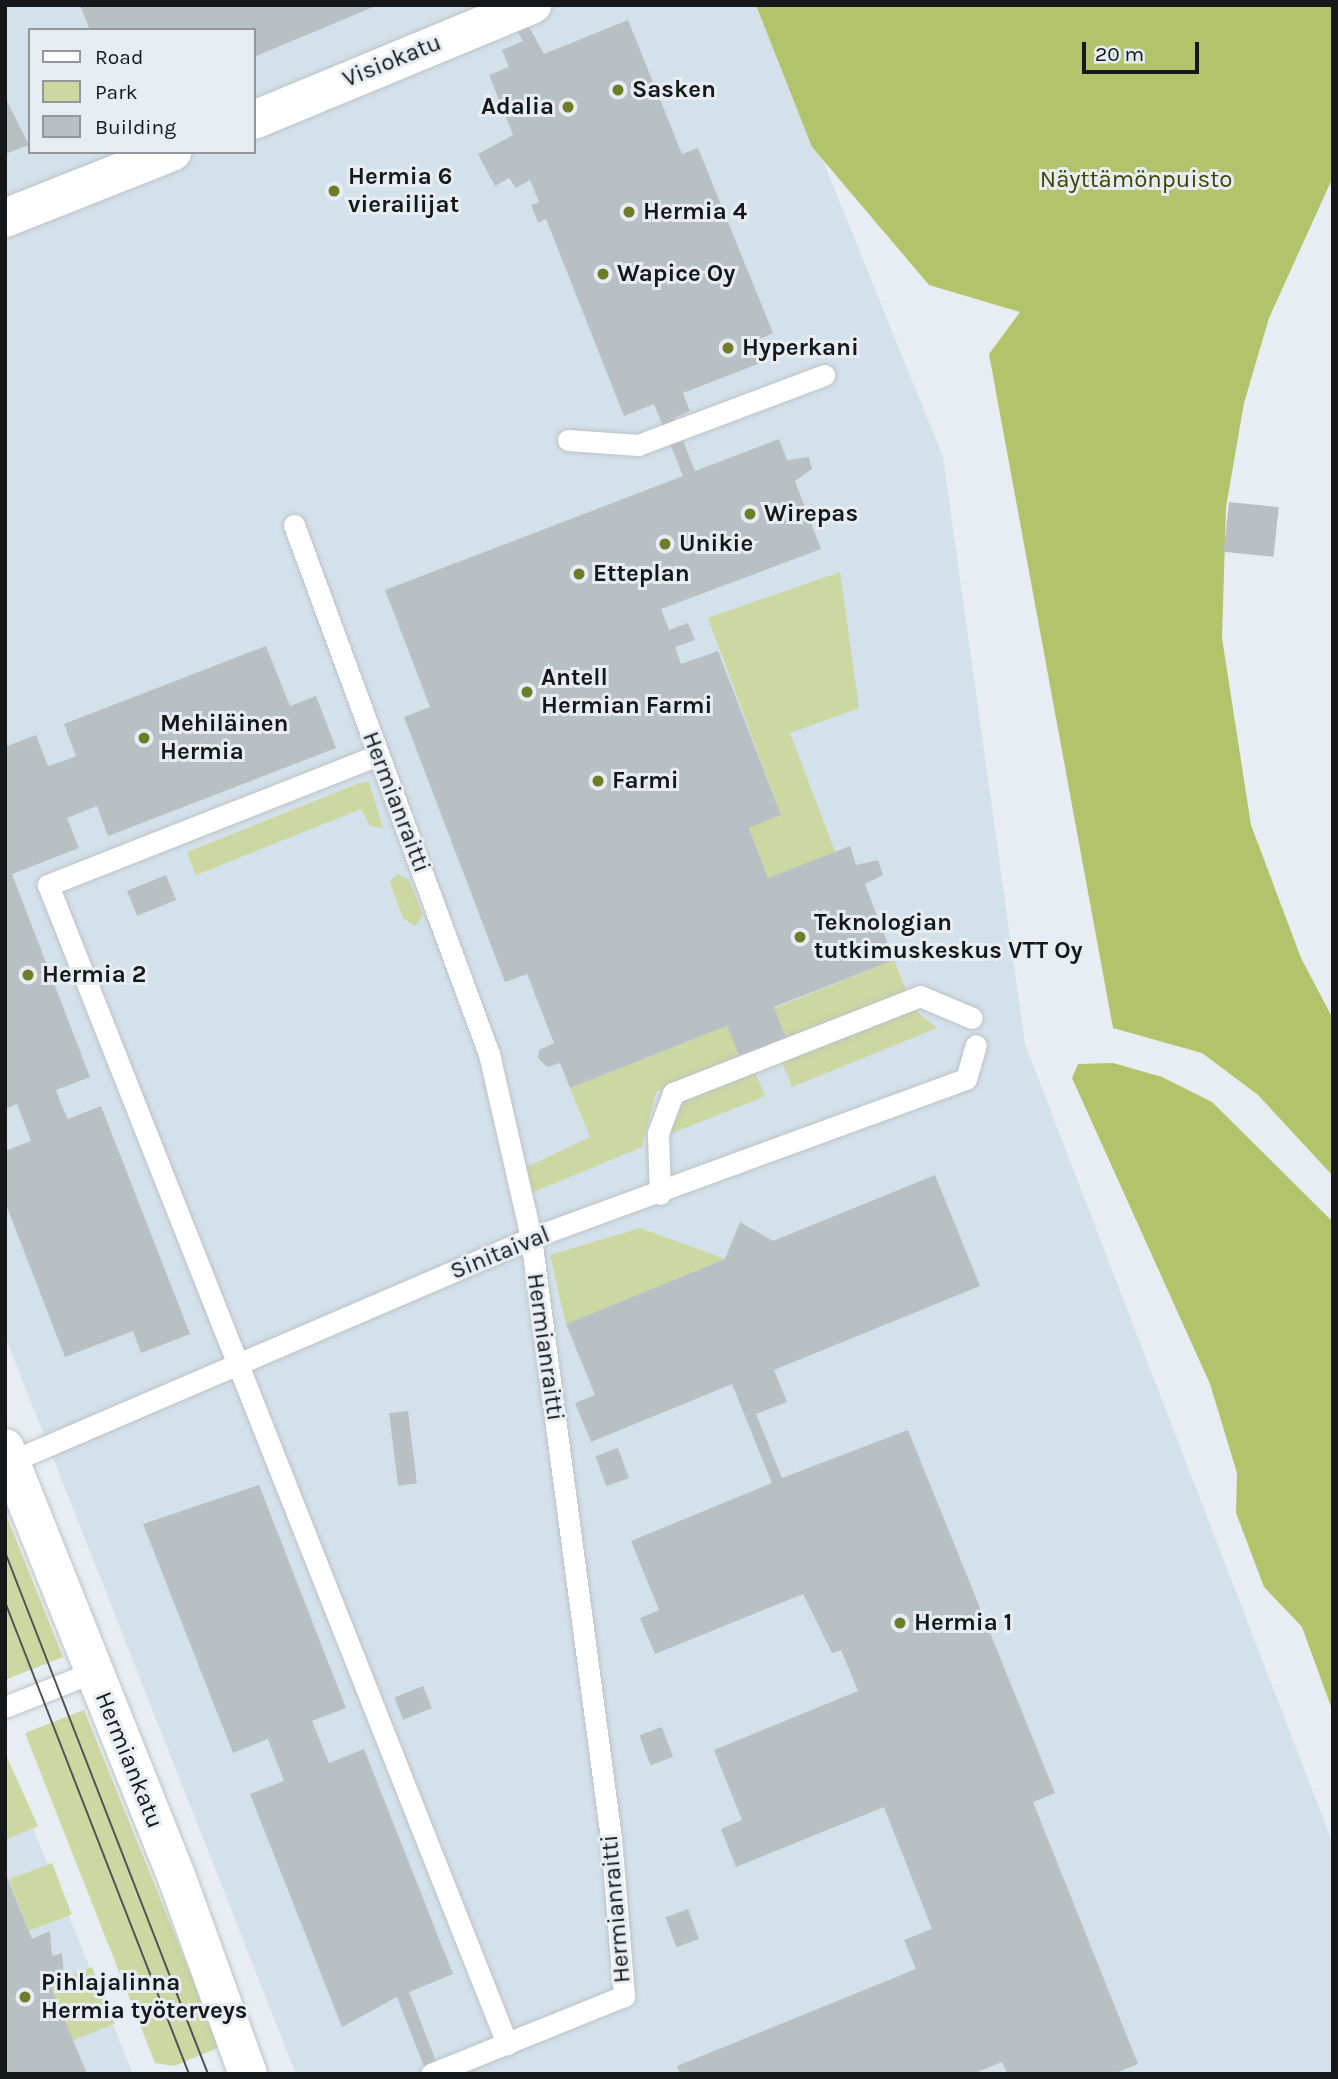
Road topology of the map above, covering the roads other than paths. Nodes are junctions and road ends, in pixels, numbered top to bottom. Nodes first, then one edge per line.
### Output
1 (532, 5) edge
2 (256, 119) edge
3 (167, 154) edge
4 (5, 218) edge
5 (824, 375) dead end
6 (568, 439) dead end
7 (294, 525) dead end
8 (378, 755) junction
9 (972, 1018) dead end
10 (976, 1045) dead end
11 (660, 1194) junction
12 (531, 1238) junction
13 (236, 1365) junction
14 (7, 1458) edge
15 (93, 1672) junction
16 (5, 1707) edge
17 (507, 2044) junction
18 (248, 2074) edge
19 (431, 2074) edge

1 - 2 street, Visiokatu
3 - 4 street
5 - 6 lane
7 - 8 lane, Hermianraitti
8 - 12 lane, Hermianraitti
8 - 13 lane
9 - 11 lane
10 - 11 lane, Sinitaival
11 - 12 lane, Sinitaival
12 - 13 lane, Sinitaival
12 - 17 lane, Hermianraitti
13 - 14 lane, Sinitaival
13 - 17 lane
14 - 15 street, Hermiankatu
15 - 16 lane
15 - 18 street, Hermiankatu
17 - 19 lane, Hermianraitti

